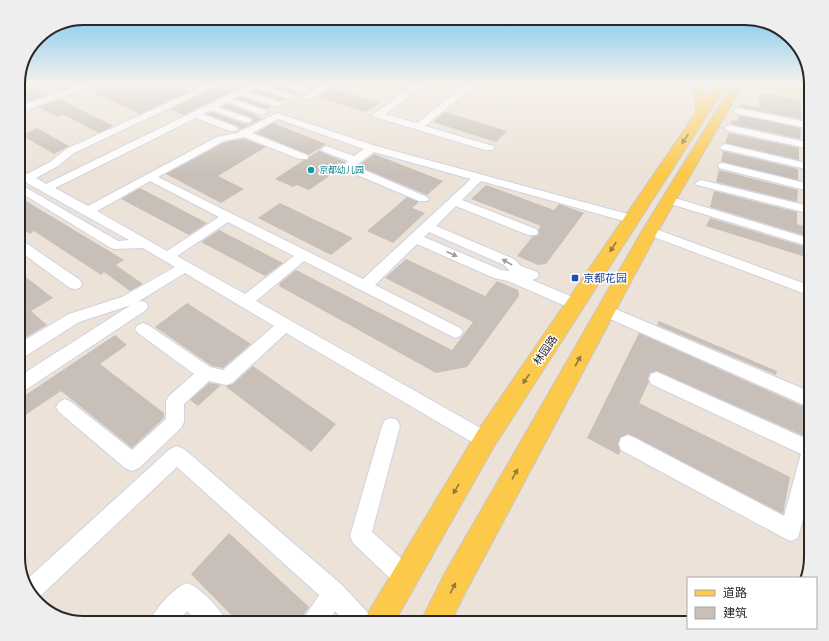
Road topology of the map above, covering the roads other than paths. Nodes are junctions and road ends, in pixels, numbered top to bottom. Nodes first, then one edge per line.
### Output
1 (151, 114) edge
2 (195, 114) joint
3 (230, 114) edge
4 (379, 114) edge
5 (434, 114) edge
6 (701, 114) edge
7 (720, 114) edge
8 (759, 114) edge
9 (247, 120) dead end
10 (804, 120) edge
11 (418, 127) junction
12 (729, 128) dead end
13 (239, 131) junction
14 (804, 145) edge
15 (725, 147) dead end
16 (372, 148) junction
17 (489, 148) dead end
18 (326, 149) dead end
19 (303, 157) dead end
20 (354, 160) junction
21 (723, 166) dead end
22 (804, 166) edge
23 (150, 177) junction
24 (478, 177) junction
25 (701, 182) dead end
26 (25, 183) edge
27 (25, 185) edge
28 (804, 186) edge
29 (25, 187) edge
30 (46, 188) junction
31 (423, 199) dead end
32 (668, 200) junction
33 (455, 201) junction
34 (804, 208) edge
35 (88, 211) junction
36 (228, 216) junction
37 (631, 219) junction
38 (428, 227) junction
39 (650, 231) junction
40 (532, 232) dead end
41 (416, 238) junction
42 (804, 241) edge
43 (145, 244) junction
44 (25, 249) edge
45 (303, 255) junction
46 (167, 256) junction
47 (185, 267) junction
48 (75, 284) dead end
49 (365, 286) junction
50 (804, 288) edge
51 (578, 300) junction
52 (245, 302) junction
53 (141, 306) dead end
54 (606, 311) junction
55 (285, 325) junction
56 (143, 329) dead end
57 (455, 332) dead end
58 (25, 348) edge
59 (206, 373) junction
60 (657, 379) dead end
61 (25, 381) edge
62 (804, 397) edge
63 (66, 407) dead end
64 (391, 426) dead end
65 (485, 440) junction
66 (628, 444) dead end
67 (804, 447) edge
68 (804, 478) edge
69 (405, 577) junction
70 (34, 588) edge
71 (334, 593) junction
72 (167, 616) edge
73 (208, 616) edge
74 (319, 616) edge
75 (355, 616) edge
76 (382, 616) edge
77 (439, 616) edge

1 - 26 street
2 - 13 street
2 - 30 street
3 - 9 street
4 - 11 street
5 - 11 street
6 -> 37 main road, 林园路
7 - 32 main road
8 - 10 street
11 - 17 street
12 - 14 street
13 - 16 street
13 - 19 street
13 - 23 street
15 - 22 street
16 - 20 street
16 - 24 street
18 - 20 street
20 - 31 street
21 - 28 street
23 - 35 street
23 - 36 street
24 - 33 street
24 - 37 street
25 - 34 street
27 - 30 street
29 - 43 street
30 - 35 street
32 - 39 main road
32 - 42 street
33 - 38 street
33 - 40 street
35 - 43 street
36 - 45 street
36 - 46 street
37 -> 51 main road, 林园路
38 - 41 street
51 -> 38 street
39 - 50 street
39 - 54 main road
41 - 49 street
41 -> 51 street
43 - 46 street
44 - 48 street
45 - 49 street
45 - 52 street
46 - 47 street
47 - 52 street
47 - 58 street
49 - 57 street
51 -> 65 main road, 林园路
52 - 55 street
53 - 61 street
54 - 62 street
77 -> 54 main road
55 - 59 street
55 - 65 street
56 - 59 street
59 - 63 street
60 - 67 street
64 - 69 street
65 -> 69 main road, 林园路
66 - 68 street
69 - 76 main road, 林园路
70 - 71 street
71 - 74 street
71 - 75 street
72 - 73 street

